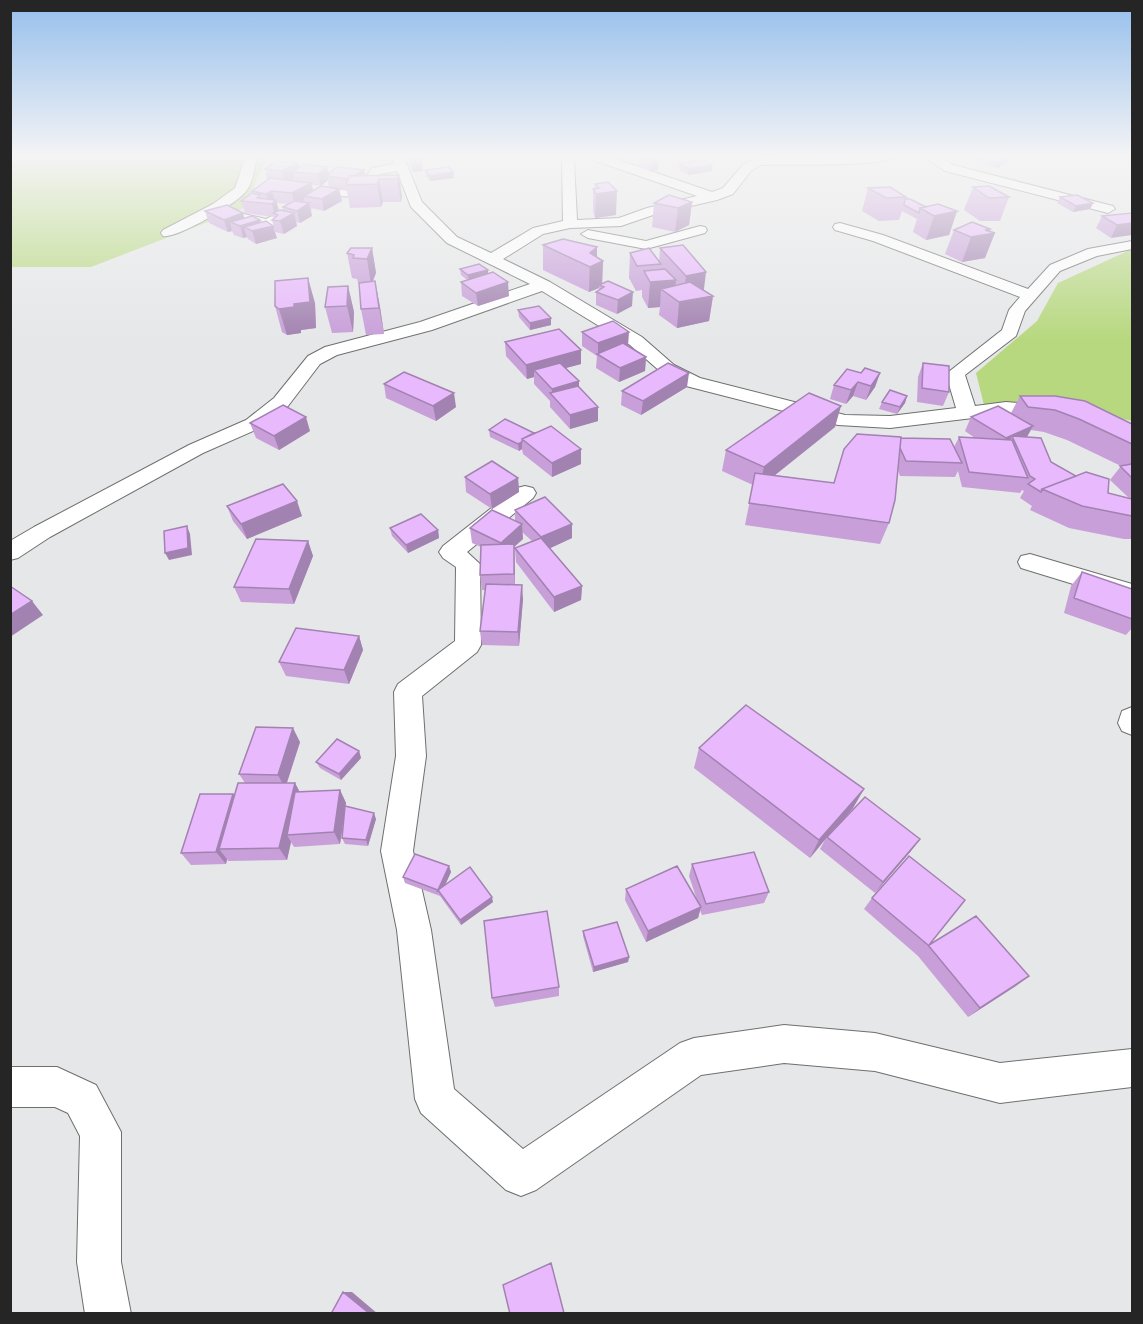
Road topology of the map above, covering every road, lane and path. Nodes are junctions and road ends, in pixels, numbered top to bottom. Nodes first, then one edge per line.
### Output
1 (196, 217) edge
2 (239, 217) edge
3 (282, 217) edge
4 (427, 217) edge
5 (570, 217) edge
6 (636, 217) edge
7 (570, 224) junction
8 (840, 227) dead end
9 (554, 228) junction
10 (700, 231) dead end
11 (168, 233) dead end
12 (1132, 245) edge
13 (491, 260) junction
14 (544, 285) junction
15 (1030, 296) junction
16 (967, 412) junction
17 (1066, 418) edge
18 (525, 493) dead end
19 (10, 552) edge
20 (1030, 562) dead end
21 (1132, 593) edge
22 (1132, 1068) edge
23 (10, 1087) edge
24 (108, 1314) edge

1 - 11 street
2 - 3 street
4 - 13 street
5 - 7 street
6 - 7 street
7 - 9 street
8 - 15 street
9 - 10 street
9 - 13 street
12 - 15 street
13 - 14 street
14 - 16 street
14 - 19 street
15 - 16 street
16 - 17 street
18 - 22 street
20 - 21 street
23 - 24 street

